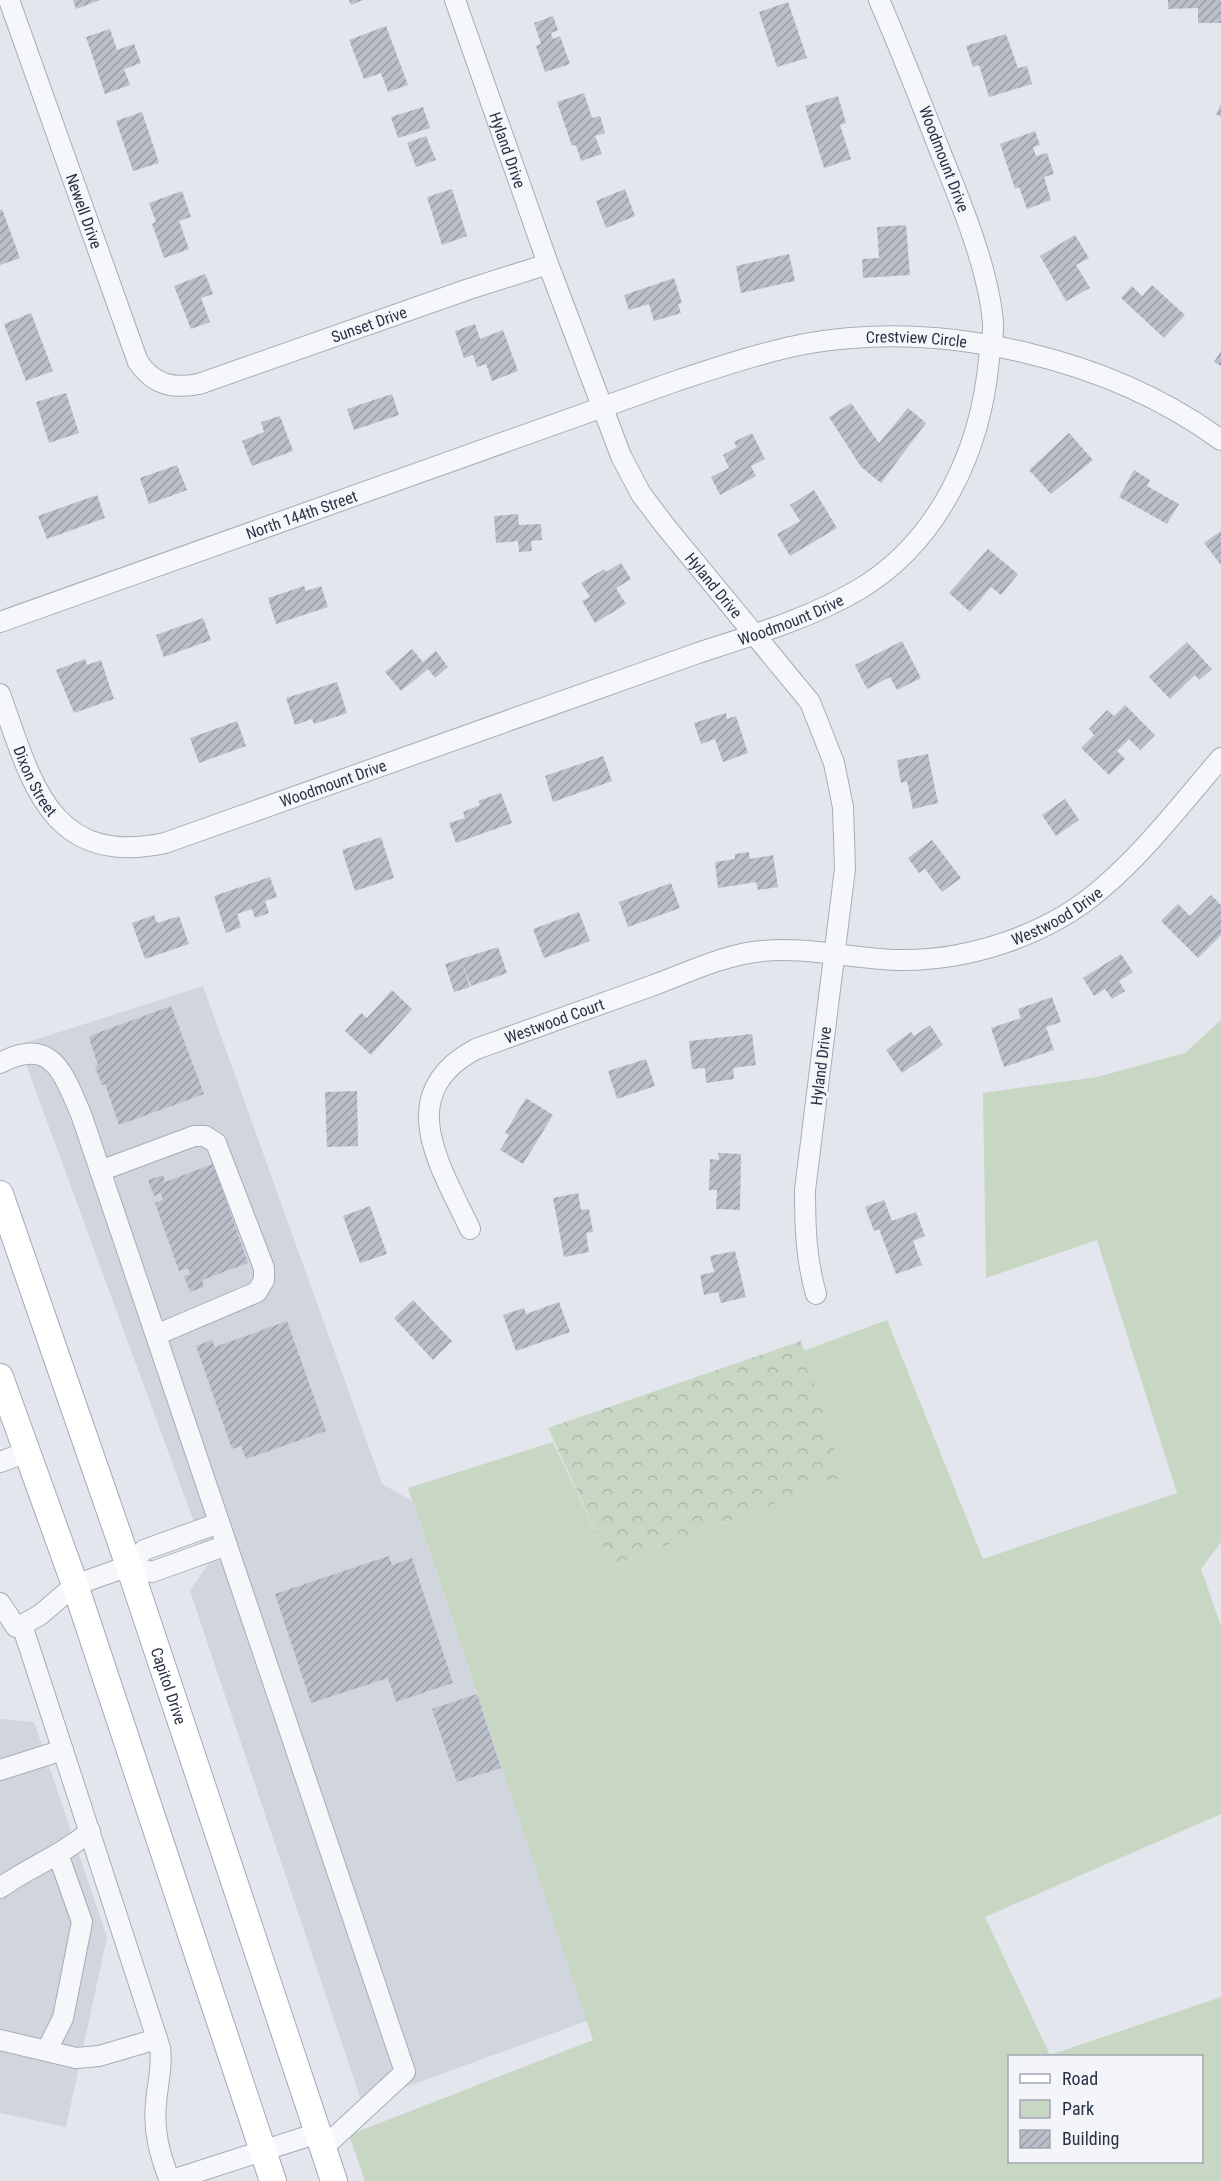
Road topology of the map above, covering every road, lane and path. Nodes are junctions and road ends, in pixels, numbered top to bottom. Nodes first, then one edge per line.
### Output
1 (9, 0) edge
2 (455, 0) edge
3 (879, 0) edge
4 (548, 264) junction
5 (990, 345) junction
6 (191, 386) joint
7 (601, 407) junction
8 (1221, 440) edge
9 (0, 622) edge
10 (755, 635) junction
11 (0, 694) edge
12 (1221, 759) edge
13 (100, 845) joint
14 (836, 954) junction
15 (0, 1063) edge
16 (100, 1171) junction
17 (0, 1194) edge
18 (470, 1229) dead end
19 (816, 1294) dead end
20 (156, 1335) junction
21 (0, 1377) edge
22 (27, 1452) junction
23 (0, 1462) edge
24 (219, 1523) junction
25 (227, 1545) junction
26 (129, 1566) junction
27 (75, 1585) junction
28 (0, 1603) edge
29 (13, 1628) edge
30 (63, 1750) junction
31 (0, 1770) edge
32 (90, 1831) junction
33 (58, 1854) junction
34 (0, 1888) edge
35 (157, 2039) junction
36 (0, 2040) edge
37 (48, 2050) junction
38 (320, 2140) junction
39 (263, 2151) junction
40 (170, 2181) edge
41 (273, 2181) edge
42 (334, 2181) edge

1 - 6 street, Newell Drive
2 - 4 street, Hyland Drive
3 - 5 street, Woodmount Drive
4 - 6 street, Sunset Drive
4 - 7 street, Hyland Drive
5 - 7 street, Crestview Circle
5 - 8 street, Crestview Circle
5 - 10 street, Woodmount Drive
7 - 9 street, North 144th Street
7 - 10 street, Hyland Drive
10 - 13 street, Woodmount Drive
10 - 14 street, Hyland Drive
11 - 13 street, Dixon Street
12 - 14 street, Westwood Drive
14 - 18 street, Westwood Court
14 - 19 street, Hyland Drive
15 - 16 street
16 - 20 street
16 - 20 street
17 - 26 main road, Capitol Drive
20 - 24 street
21 - 22 main road
22 - 23 street
22 - 27 main road
24 - 25 street
24 - 26 street
25 - 26 street
25 - 38 street
26 - 27 street
26 - 38 main road, Capitol Drive
27 - 29 street
27 - 39 main road
28 - 29 street
29 - 30 street
30 - 31 street
30 - 32 street
32 - 33 street
32 - 35 street
33 - 34 street
33 - 37 street
35 - 37 street
35 - 40 street
36 - 37 street
38 - 39 street
38 - 42 main road, Capitol Drive
39 - 40 street
39 - 41 main road

